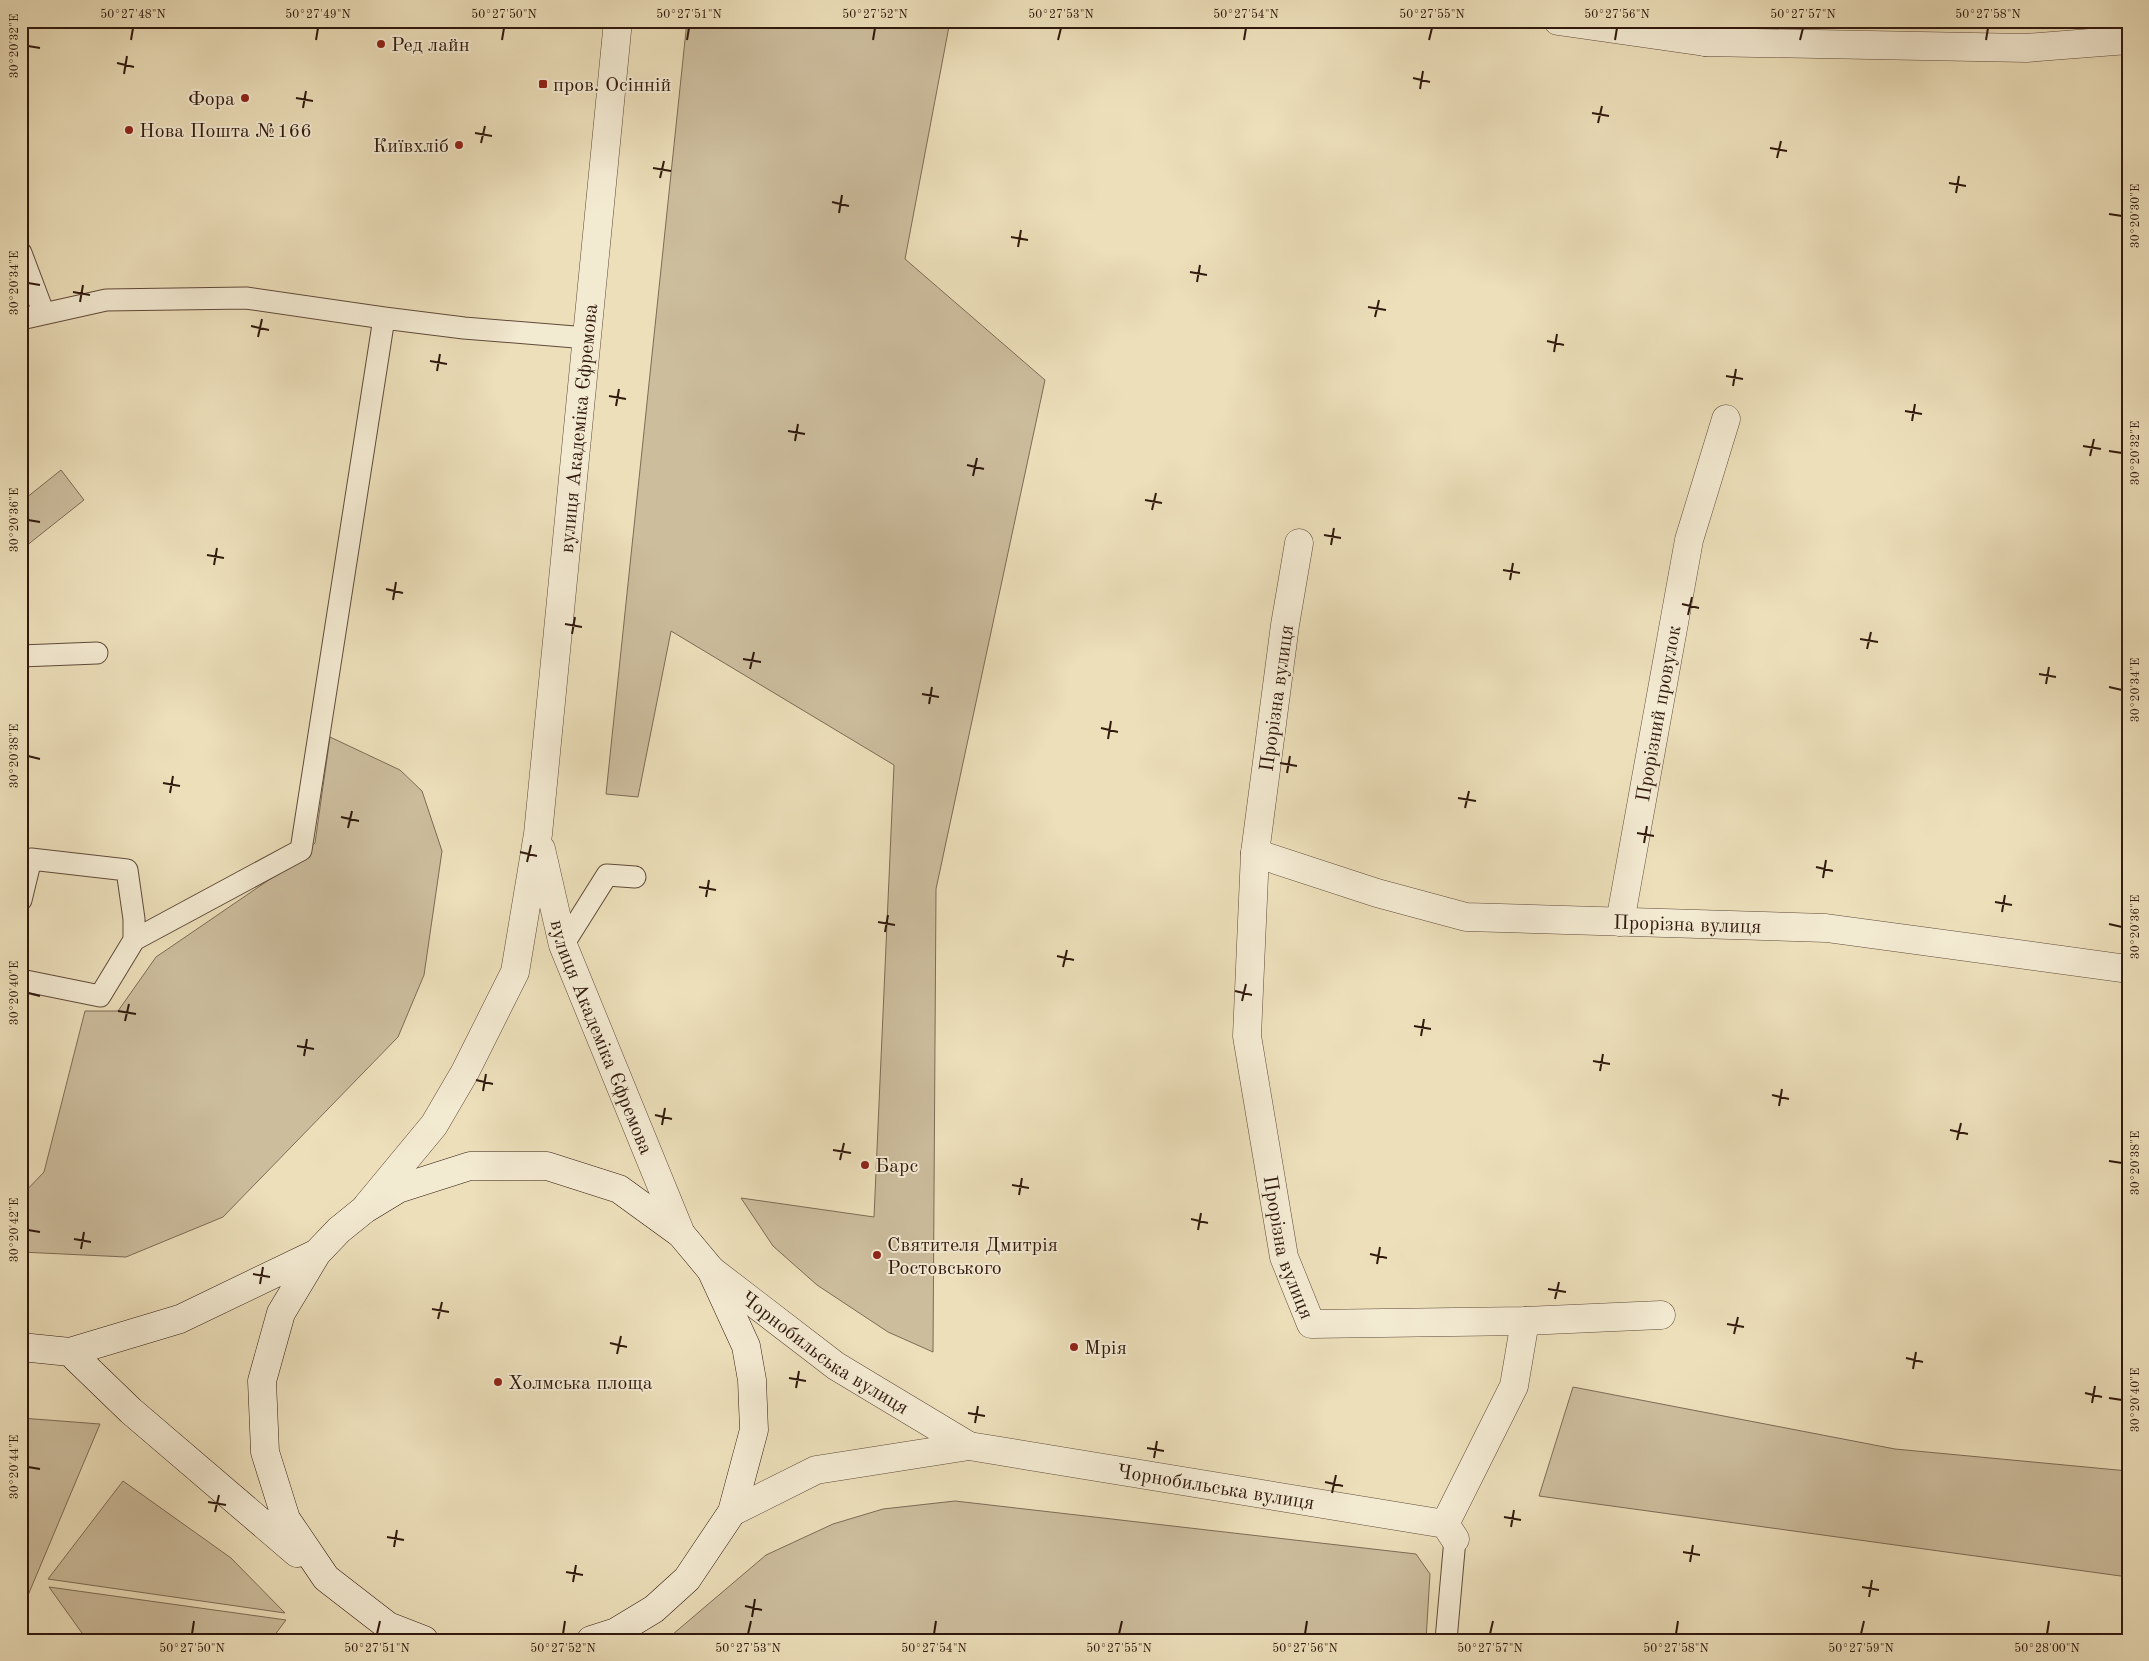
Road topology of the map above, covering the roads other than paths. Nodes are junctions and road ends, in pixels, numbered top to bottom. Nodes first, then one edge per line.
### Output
1 (618, 21) edge
2 (1558, 21) edge
3 (1709, 32) edge
4 (2128, 40) edge
5 (21, 253) edge
6 (44, 314) junction
7 (384, 318) junction
8 (21, 319) edge
9 (587, 338) junction
10 (1726, 419) dead end
11 (1299, 543) dead end
12 (97, 653) dead end
13 (21, 656) edge
14 (538, 834) junction
15 (1255, 853) junction
16 (635, 877) dead end
17 (21, 900) edge
18 (1620, 922) junction
19 (134, 940) junction
20 (563, 944) junction
21 (2128, 968) edge
22 (21, 980) edge
23 (365, 1209) junction
24 (681, 1234) junction
25 (317, 1253) junction
26 (711, 1270) junction
27 (1661, 1315) dead end
28 (1525, 1321) junction
29 (21, 1347) edge
30 (70, 1352) junction
31 (969, 1446) junction
32 (732, 1512) junction
33 (1450, 1531) junction
34 (326, 1578) junction
35 (605, 1637) edge
36 (374, 1640) edge
37 (424, 1640) edge
38 (1446, 1640) edge

1 - 9 street, вулиця Академіка Єфремова
2 - 3 street
3 - 4 street
5 - 6 lane
6 - 7 lane
6 - 8 lane
7 - 9 lane
7 - 19 lane
9 - 14 street, вулиця Академіка Єфремова
10 - 18 street, Прорізний провулок
11 - 15 street, Прорізна вулиця
12 - 13 lane
14 - 20 street, вулиця Академіка Єфремова
14 - 23 street, вулиця Академіка Єфремова
15 - 18 street, Прорізна вулиця
15 - 28 street, Прорізна вулиця
16 - 20 lane
17 - 19 lane
18 - 21 street, Прорізна вулиця
19 - 22 lane
20 - 24 street, вулиця Академіка Єфремова
23 - 24 street
23 - 25 street
24 - 26 street
25 - 30 street
25 - 34 street
26 - 31 street, Чорнобильська вулиця
26 - 32 street
27 - 28 street, Прорізна вулиця
28 - 33 street
29 - 30 street
30 - 34 street
31 - 32 street, Чорнобильська вулиця
31 - 33 street, Чорнобильська вулиця
32 - 35 street
33 - 38 lane
34 - 36 street
34 - 37 street

